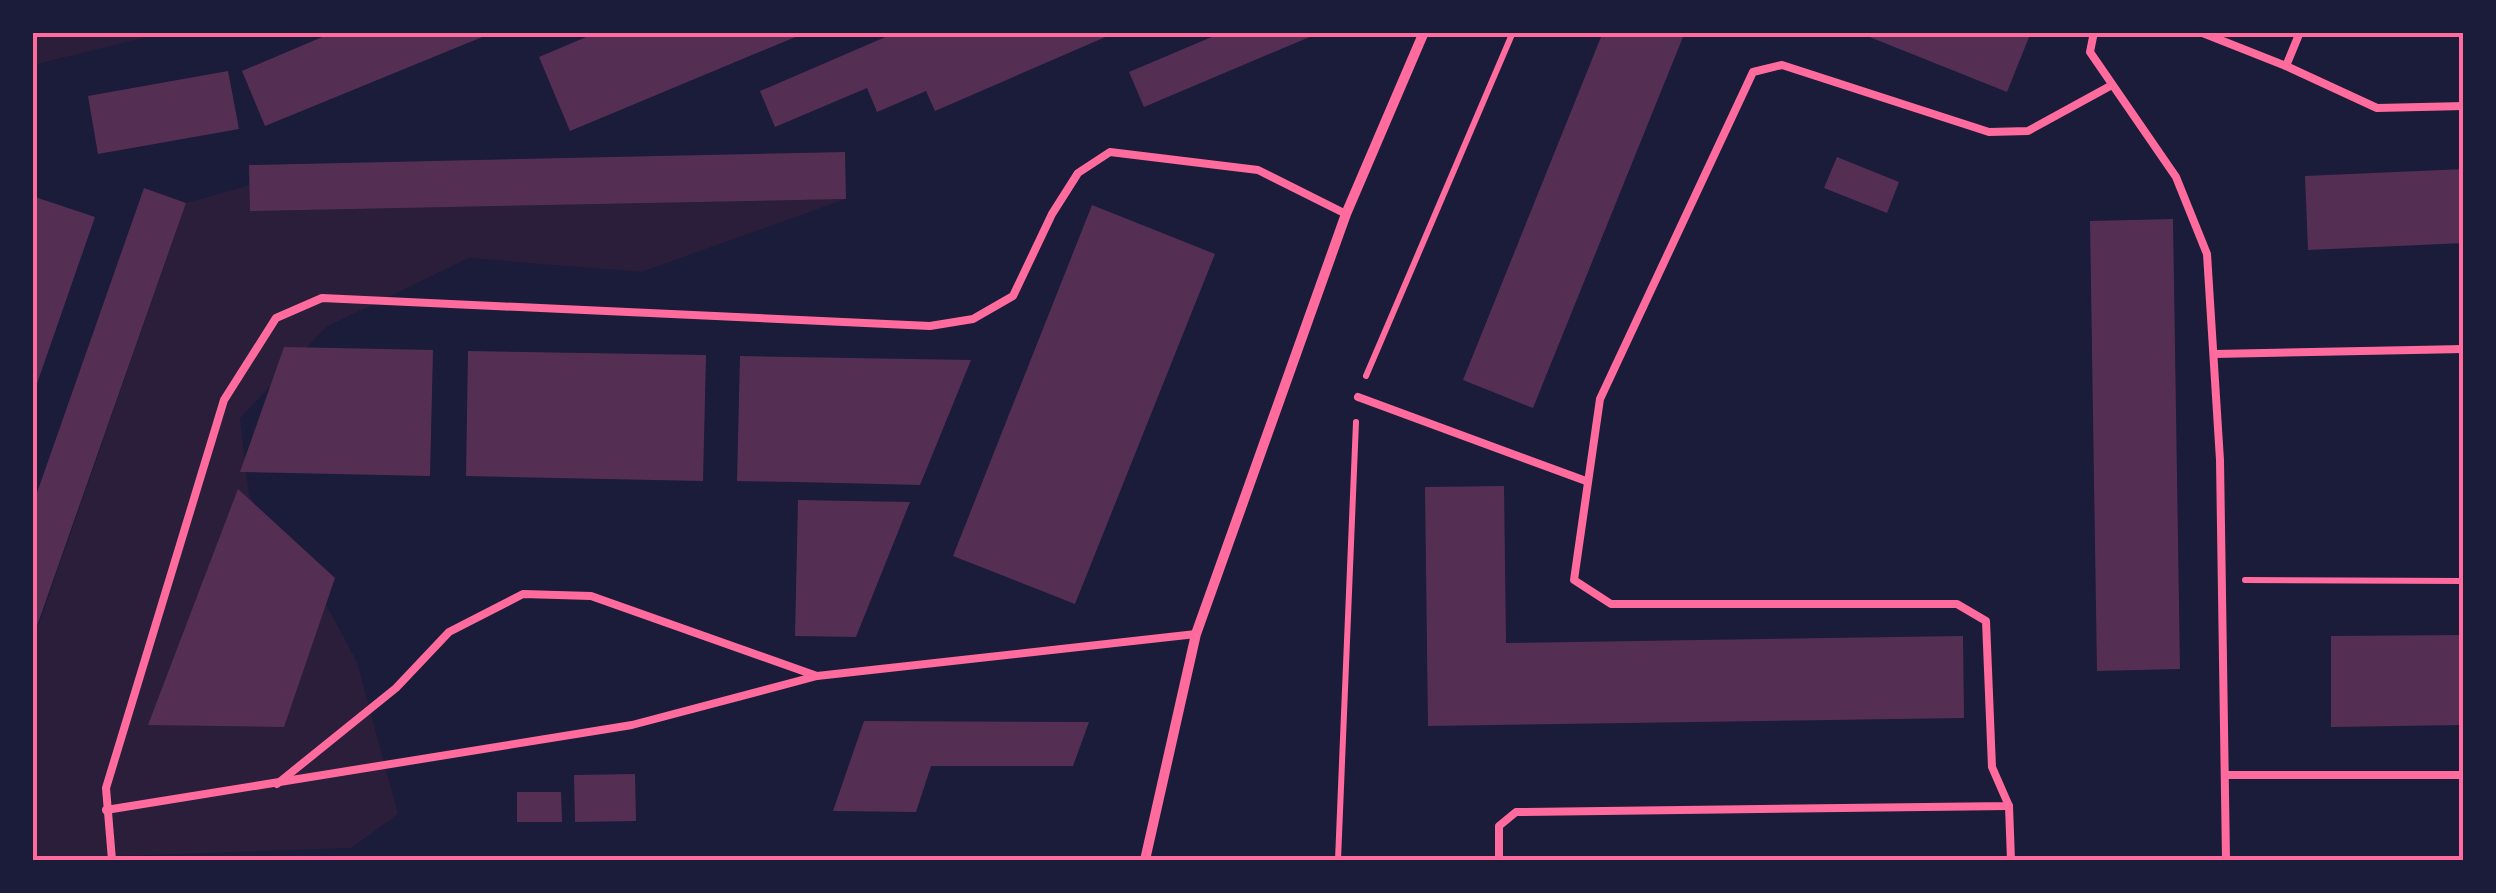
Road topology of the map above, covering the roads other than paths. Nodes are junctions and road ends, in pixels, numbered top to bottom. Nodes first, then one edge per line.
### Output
1 (1424, 32) edge
2 (2094, 32) edge
3 (2200, 32) edge
4 (2300, 32) edge
5 (2286, 66) junction
6 (2112, 85) junction
7 (2464, 106) edge
8 (1346, 214) junction
9 (2464, 349) edge
10 (2214, 354) junction
11 (1358, 397) dead end
12 (1586, 481) junction
13 (1196, 634) junction
14 (817, 676) junction
15 (2226, 775) junction
16 (2464, 776) edge
17 (276, 785) junction
18 (2010, 806) junction
19 (106, 810) junction
20 (112, 860) edge
21 (1145, 860) edge
22 (1500, 860) edge
23 (2011, 860) edge
24 (2226, 860) edge

1 - 8 street
2 - 6 lane
3 - 5 lane
4 - 5 lane
5 - 7 lane
6 - 10 lane
6 - 12 lane
8 - 13 street
8 - 19 lane
9 - 10 lane
10 - 15 lane
11 - 12 lane
12 - 18 lane
13 - 14 lane
13 - 21 street
14 - 17 lane
14 - 17 lane
15 - 16 lane
15 - 24 lane
17 - 19 lane
18 - 22 lane
18 - 23 lane
19 - 20 lane

